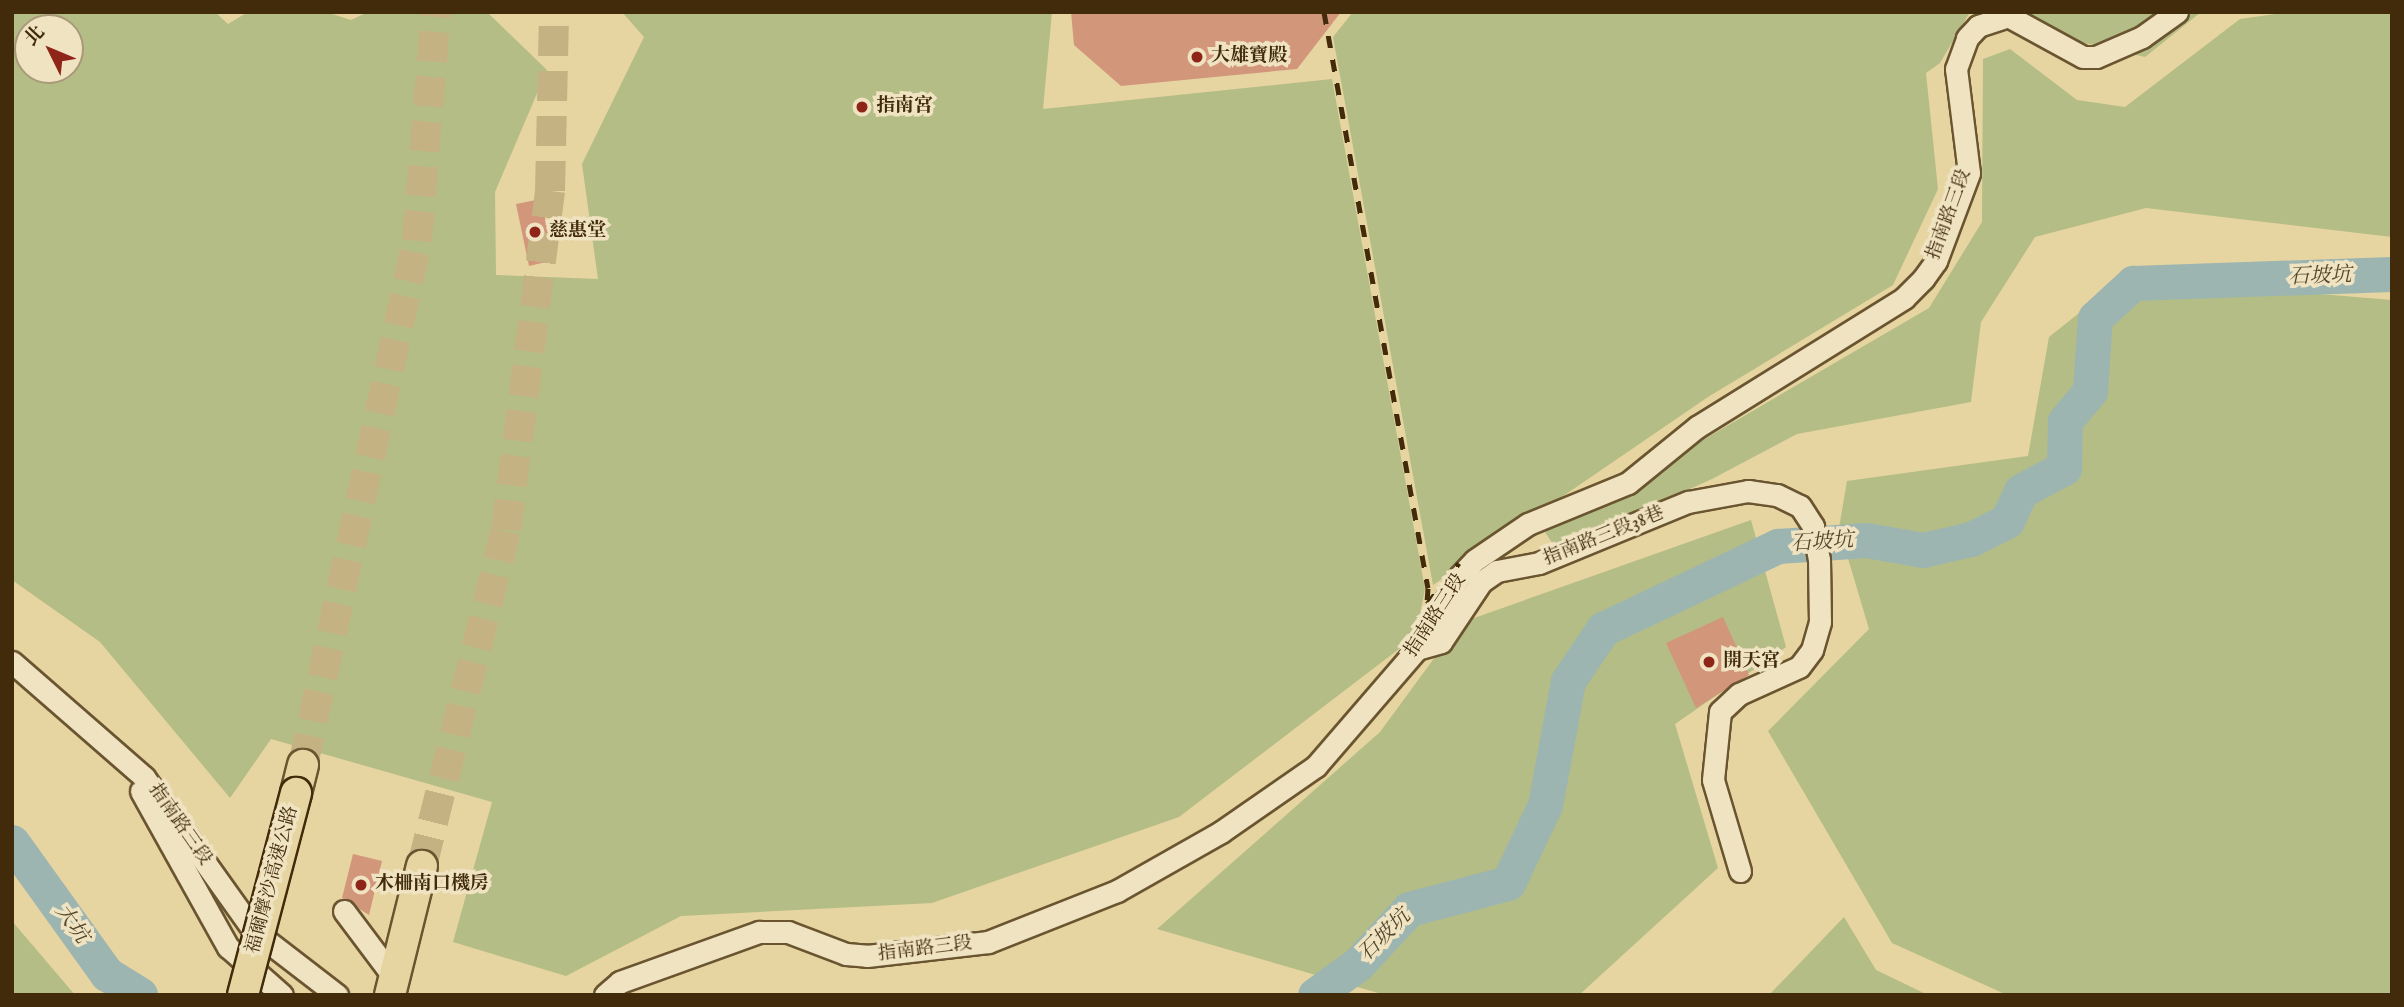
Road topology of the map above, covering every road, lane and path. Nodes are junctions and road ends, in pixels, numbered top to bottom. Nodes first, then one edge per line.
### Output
1 (2177, 12) edge
2 (1417, 649) junction
3 (12, 662) edge
4 (116, 751) junction
5 (300, 779) tunnel mouth
6 (422, 866) tunnel mouth
7 (1740, 871) dead end
8 (344, 911) dead end
9 (393, 987) edge
10 (243, 995) edge
11 (282, 995) edge
12 (337, 995) edge
13 (605, 995) edge

1 - 2 street, 指南路三段
2 - 7 street, 指南路三段38巷
2 - 13 street, 指南路三段
3 - 4 street, 指南路三段
4 - 11 street
4 - 12 street, 指南路三段
5 - 10 highway, 福爾摩沙高速公路, bridge
6 - 9 highway
8 - 9 street

